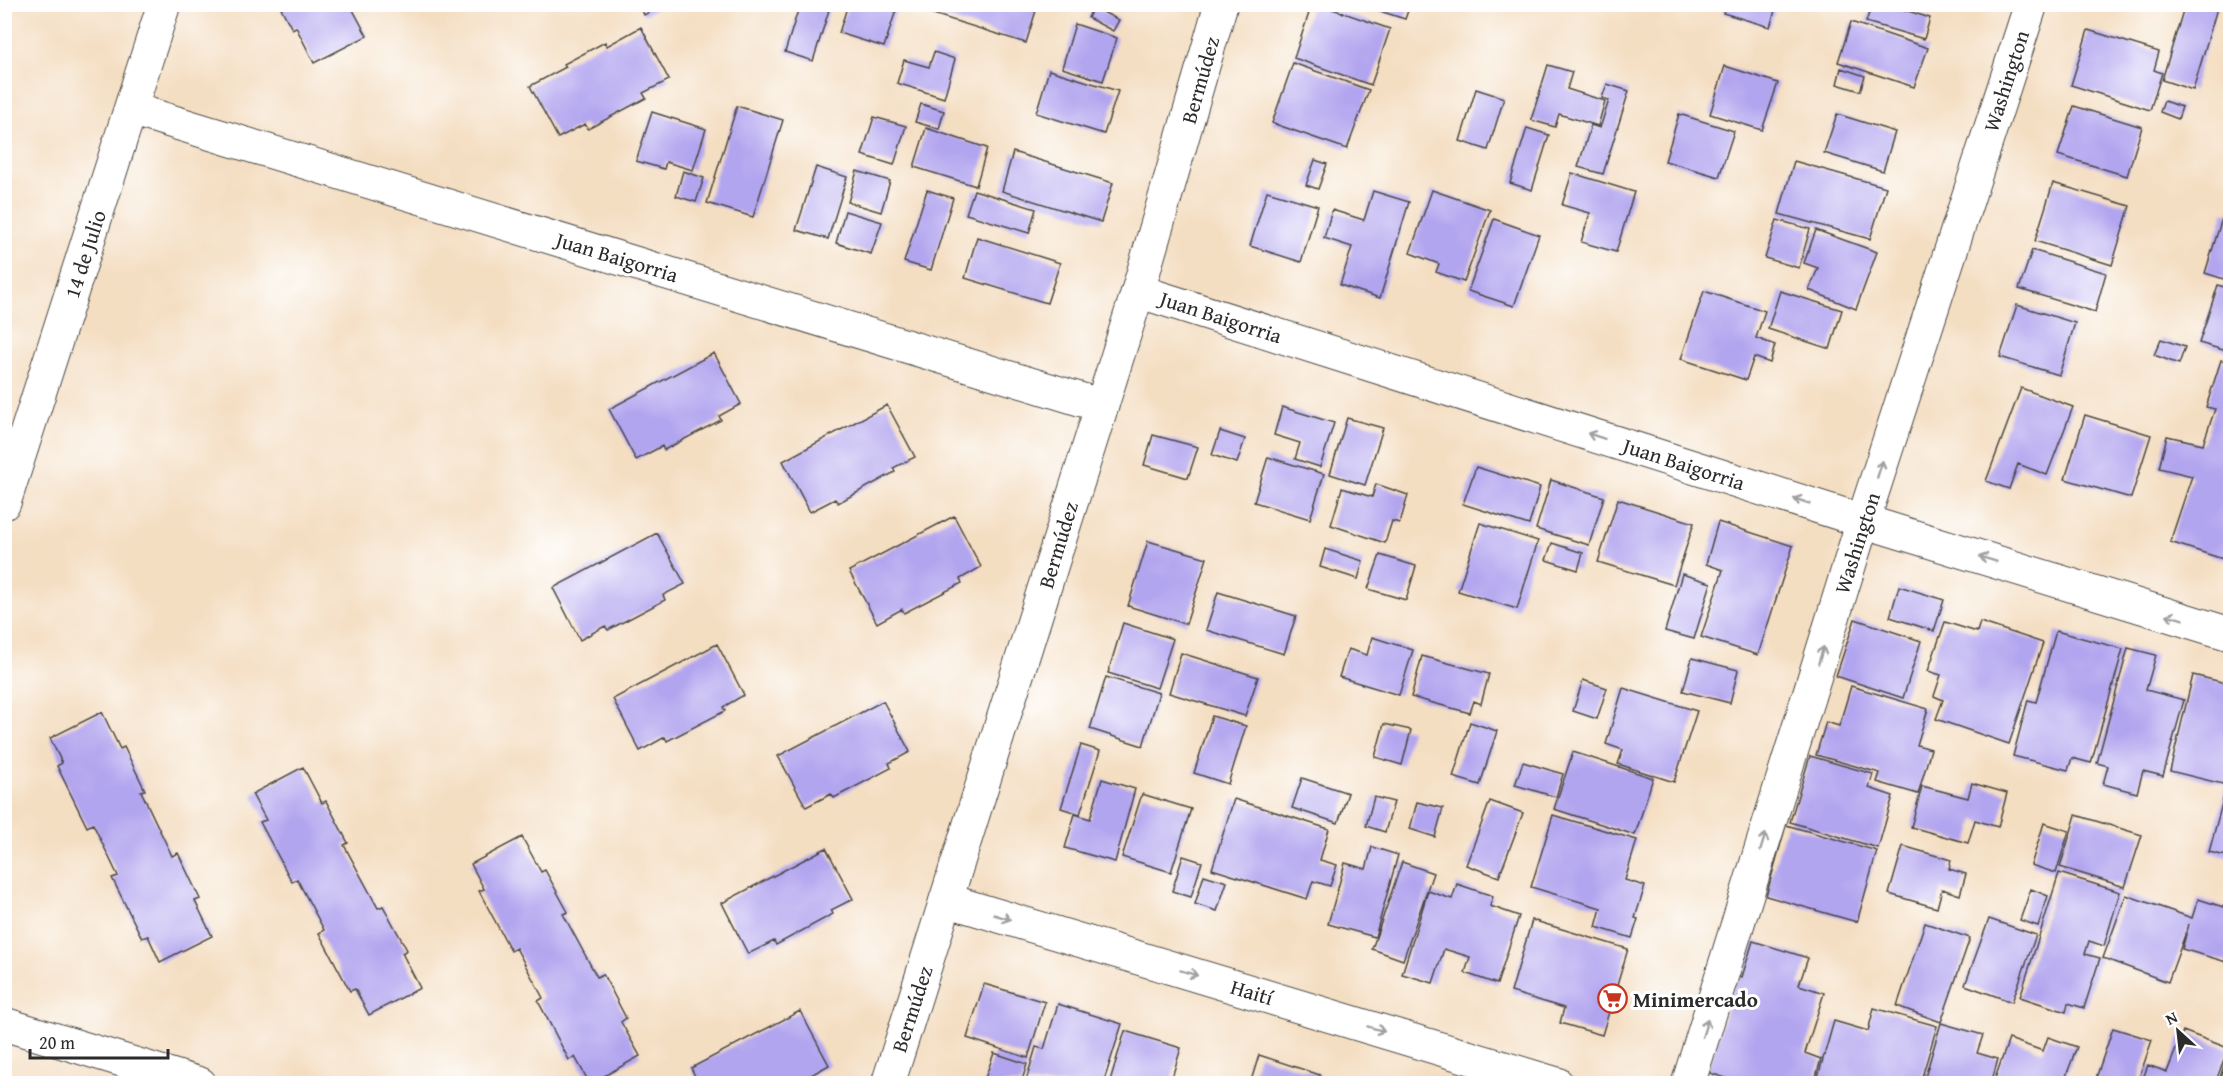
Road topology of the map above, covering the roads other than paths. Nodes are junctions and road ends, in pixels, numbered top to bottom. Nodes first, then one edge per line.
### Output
1 (164, 4) edge
2 (1221, 4) edge
3 (2031, 4) edge
4 (131, 109) junction
5 (1138, 291) junction
6 (1102, 405) junction
7 (4, 503) edge
8 (1863, 521) junction
9 (2230, 634) edge
10 (946, 900) junction
11 (4, 1024) edge
12 (200, 1083) edge
13 (888, 1083) edge
14 (1557, 1083) edge
15 (1688, 1083) edge

1 - 4 street, 14 de Julio
2 - 5 street, Bermúdez
8 -> 3 street, Washington
4 - 6 street, Juan Baigorria
4 - 7 street, 14 de Julio
5 - 6 street, Bermúdez
8 -> 5 street, Juan Baigorria
6 - 10 street, Bermúdez
9 -> 8 street, Juan Baigorria
15 -> 8 street, Washington
10 - 13 street, Bermúdez
10 -> 14 street, Haití
11 - 12 street

